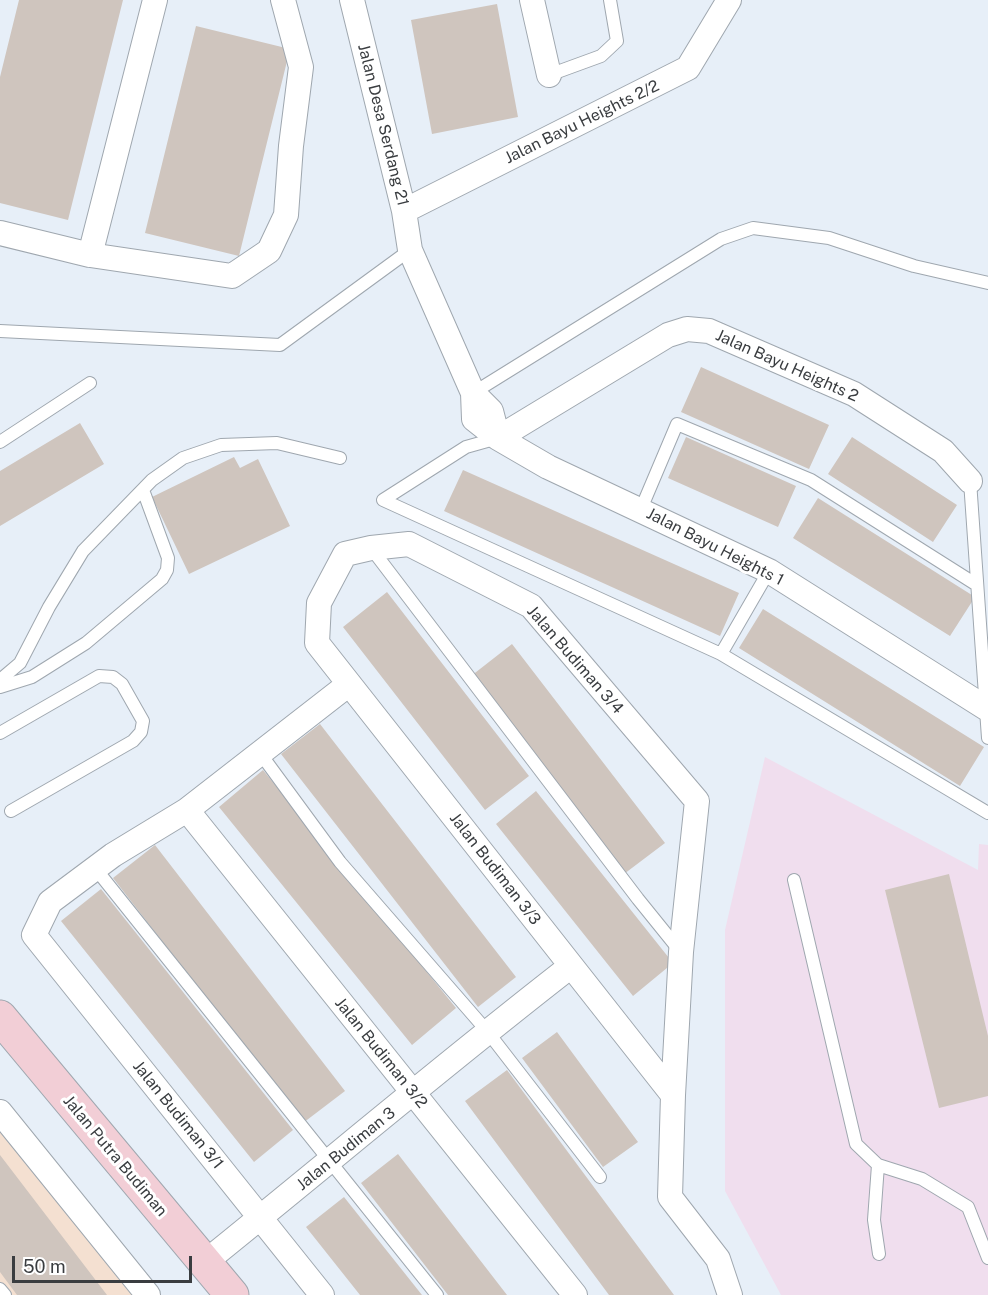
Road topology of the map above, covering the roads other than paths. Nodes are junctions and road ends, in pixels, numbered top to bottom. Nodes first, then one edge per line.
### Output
1 (155, 0) edge
2 (284, 0) edge
3 (352, 0) edge
4 (532, 0) edge
5 (610, 0) edge
6 (728, 0) edge
7 (549, 75) joint
8 (404, 211) junction
9 (0, 233) edge
10 (410, 250) junction
11 (90, 255) junction
12 (988, 283) edge
13 (0, 331) edge
14 (90, 383) dead end
15 (473, 393) junction
16 (498, 438) junction
17 (0, 442) edge
18 (340, 458) dead end
19 (970, 481) joint
20 (143, 490) junction
21 (641, 509) junction
22 (371, 548) junction
23 (769, 571) junction
24 (977, 585) junction
25 (317, 643) joint
26 (721, 654) junction
27 (0, 680) edge
28 (349, 684) junction
29 (0, 687) edge
30 (986, 708) junction
31 (0, 733) edge
32 (988, 738) edge
33 (260, 753) junction
34 (187, 810) junction
35 (11, 812) dead end
36 (988, 813) edge
37 (95, 868) junction
38 (794, 880) dead end
39 (681, 952) junction
40 (571, 966) junction
41 (1, 1021) edge
42 (487, 1031) junction
43 (414, 1094) junction
44 (673, 1095) junction
45 (0, 1112) edge
46 (330, 1161) junction
47 (878, 1165) junction
48 (600, 1177) dead end
49 (261, 1218) junction
50 (879, 1254) dead end
51 (988, 1258) edge
52 (204, 1263) junction
53 (0, 1289) edge
54 (5, 1295) edge
55 (148, 1295) edge
56 (232, 1295) edge
57 (322, 1295) edge
58 (437, 1295) edge
59 (575, 1295) edge
60 (730, 1295) edge

1 - 11 street
2 - 11 street
3 - 8 street, Jalan Desa Serdang 21
4 - 7 street
5 - 7 lane
6 - 8 street, Jalan Bayu Heights 2/2
8 - 10 street, Jalan Desa Serdang 21
9 - 11 street
10 - 13 lane
10 - 15 street, Jalan Desa Serdang 21
12 - 15 lane
14 - 17 lane
15 - 16 street, Jalan Bayu Heights 1
16 - 19 street, Jalan Bayu Heights 2
16 - 21 street, Jalan Bayu Heights 1
16 - 26 lane
18 - 20 lane
19 - 24 lane
20 - 27 lane
20 - 29 lane
21 - 23 street, Jalan Bayu Heights 1
21 - 24 lane
22 - 25 street, Jalan Budiman 3/4
22 - 39 lane
22 - 39 street, Jalan Budiman 3/4
23 - 26 lane
23 - 30 street, Jalan Bayu Heights 1
24 - 30 lane
25 - 28 street, Jalan Budiman 3/3
26 - 36 lane
28 - 33 street
28 - 40 street, Jalan Budiman 3/3
30 - 32 lane
31 - 35 lane
33 - 34 street
33 - 42 lane
34 - 37 street
34 - 43 street, Jalan Budiman 3/2
37 - 46 lane
37 - 49 street, Jalan Budiman 3/1
38 - 47 lane
39 - 44 street
40 - 42 street, Jalan Budiman 3
40 - 44 street, Jalan Budiman 3/3
41 - 52 street, Jalan Putra Budiman
42 - 43 street, Jalan Budiman 3
42 - 48 lane
43 - 46 street, Jalan Budiman 3
43 - 59 street, Jalan Budiman 3/2
44 - 60 street
45 - 55 street
46 - 49 street, Jalan Budiman 3
46 - 58 lane
47 - 50 lane
47 - 51 lane
49 - 52 street, Jalan Budiman 3
49 - 57 street, Jalan Budiman 3/1
52 - 56 street, Jalan Putra Budiman
53 - 54 lane

